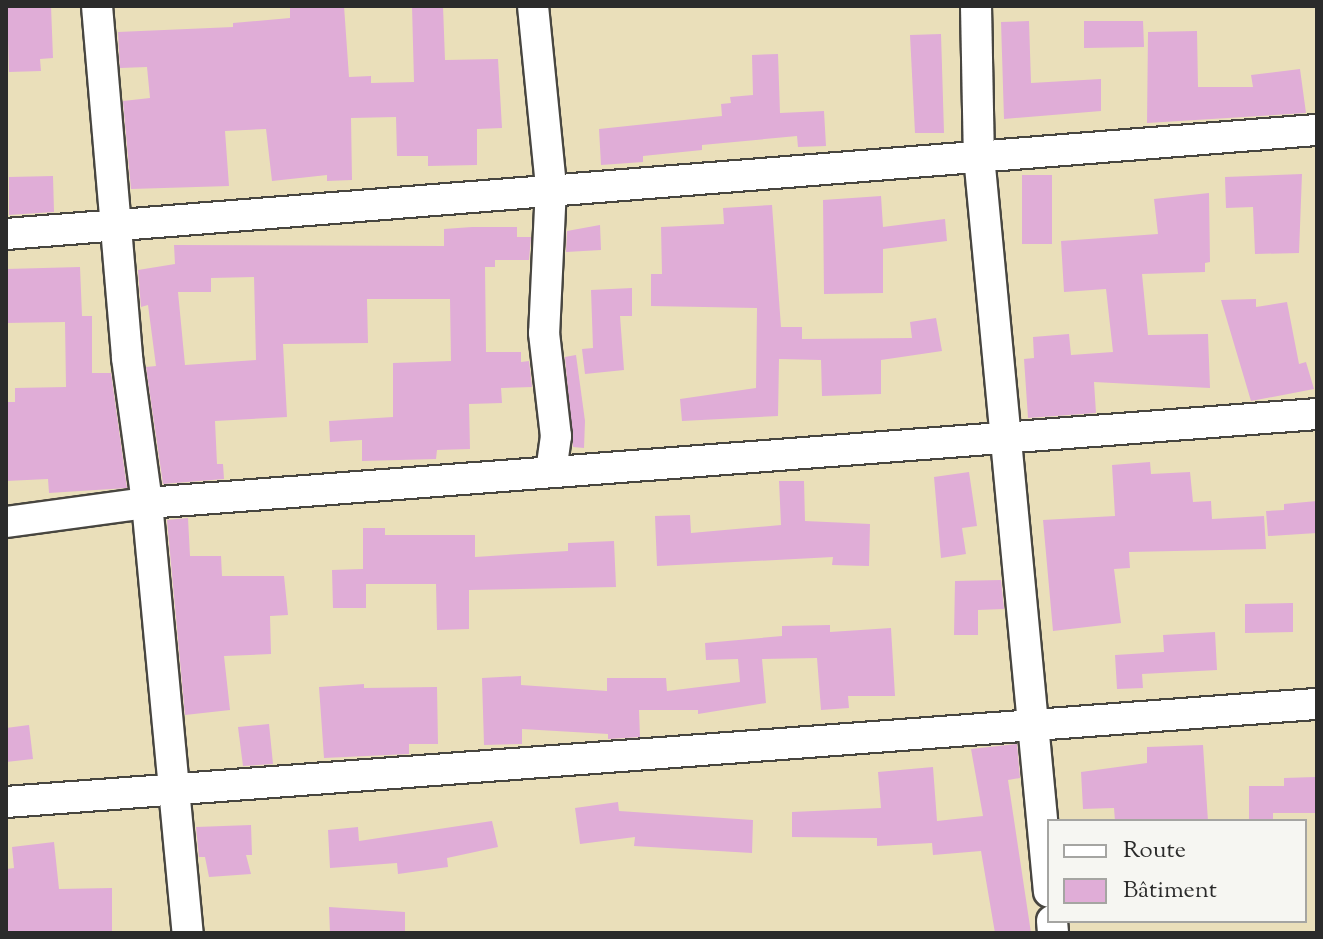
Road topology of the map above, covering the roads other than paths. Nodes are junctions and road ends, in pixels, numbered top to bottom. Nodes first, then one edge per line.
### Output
1 (97, 6) edge
2 (533, 6) edge
3 (976, 6) edge
4 (1317, 130) edge
5 (979, 156) junction
6 (551, 187) junction
7 (116, 222) junction
8 (6, 234) edge
9 (1317, 414) edge
10 (1008, 436) junction
11 (551, 471) junction
12 (147, 503) junction
13 (6, 522) edge
14 (1317, 704) edge
15 (1033, 727) junction
16 (170, 786) junction
17 (6, 802) edge
18 (1047, 871) edge
19 (188, 933) edge

1 - 7 street
2 - 6 street
3 - 5 street
4 - 5 street
5 - 6 street
5 - 10 street
6 - 7 street
6 - 11 street
7 - 8 street
7 - 12 street
9 - 10 street
10 - 11 street
10 - 15 street
11 - 12 street
12 - 13 street
12 - 16 street
14 - 15 street
15 - 16 street
15 - 18 street
16 - 17 street
16 - 19 street

